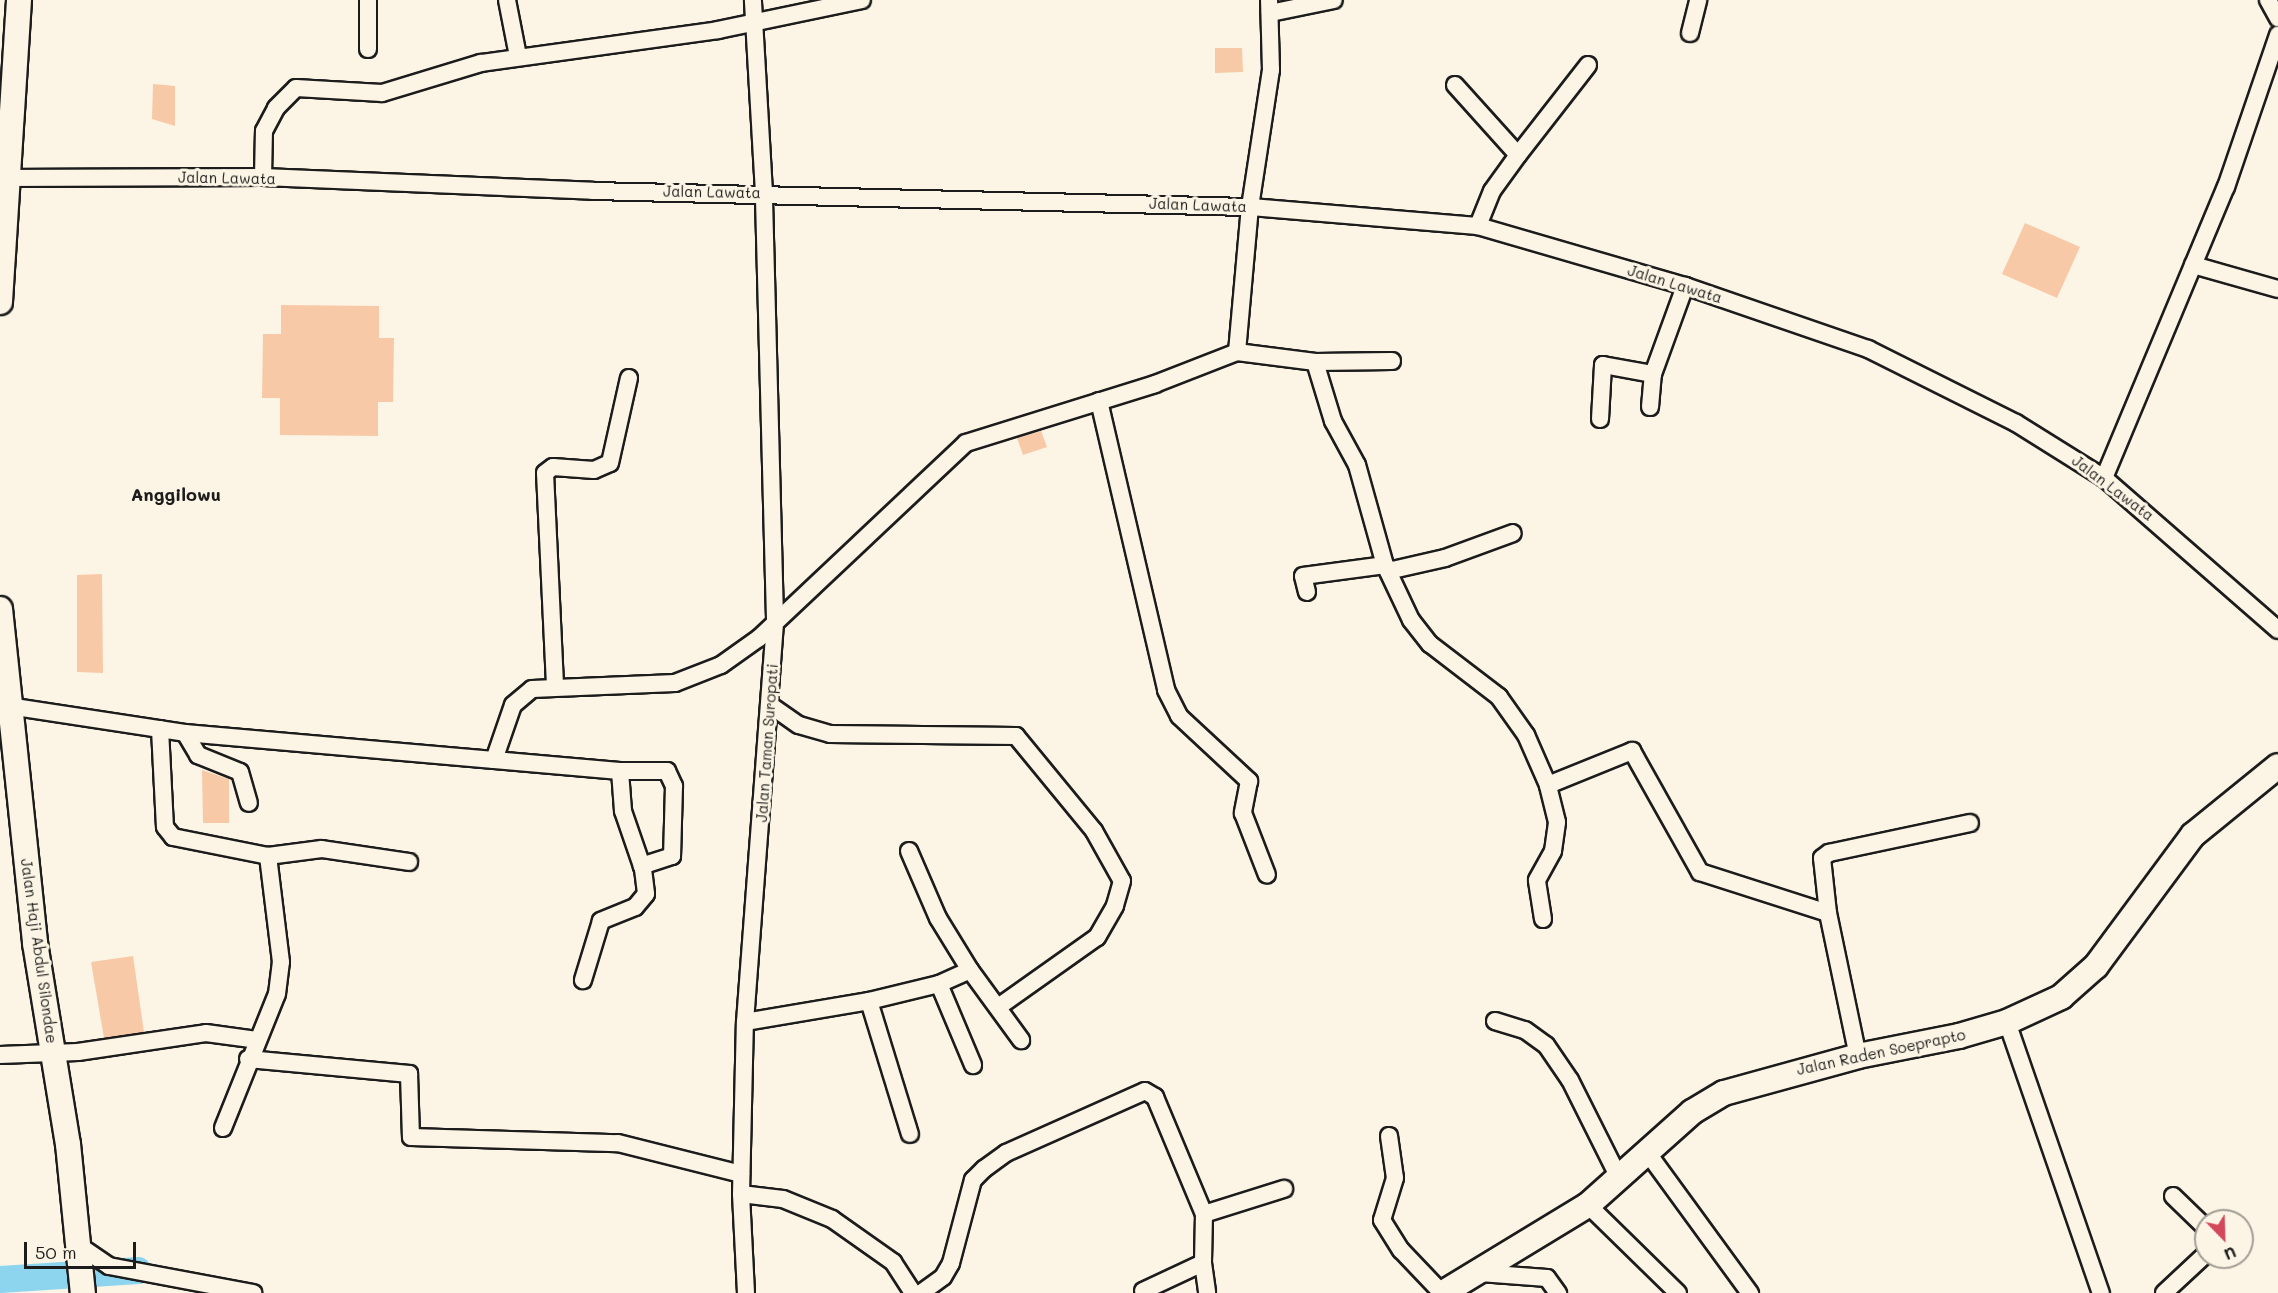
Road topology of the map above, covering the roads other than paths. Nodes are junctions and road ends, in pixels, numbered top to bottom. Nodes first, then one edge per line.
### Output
1 (20, 0) edge
2 (368, 0) edge
3 (507, 0) edge
4 (753, 0) edge
5 (862, 0) edge
6 (1334, 0) edge
7 (1698, 0) edge
8 (2268, 0) edge
9 (1270, 7) edge
10 (2278, 18) edge
11 (753, 24) junction
12 (1690, 33) dead end
13 (2278, 35) edge
14 (368, 49) dead end
15 (518, 56) junction
16 (1588, 65) dead end
17 (1455, 85) dead end
18 (1518, 155) junction
19 (263, 177) junction
20 (4, 178) edge
21 (764, 193) junction
22 (1250, 207) junction
23 (1478, 226) junction
24 (2193, 264) junction
25 (1685, 286) junction
26 (2278, 289) edge
27 (0, 302) edge
28 (1237, 352) junction
29 (1392, 361) dead end
30 (1315, 362) junction
31 (1653, 374) junction
32 (629, 378) dead end
33 (1099, 401) junction
34 (1650, 407) dead end
35 (1600, 419) dead end
36 (2104, 478) junction
37 (1513, 533) dead end
38 (1387, 568) junction
39 (1307, 592) dead end
40 (0, 609) edge
41 (775, 620) junction
42 (2278, 630) edge
43 (2, 675) edge
44 (555, 685) junction
45 (770, 705) junction
46 (9, 706) junction
47 (160, 729) junction
48 (185, 733) junction
49 (7, 736) edge
50 (494, 760) junction
51 (2278, 766) edge
52 (620, 771) junction
53 (1548, 785) junction
54 (249, 802) dead end
55 (1970, 823) dead end
56 (909, 851) dead end
57 (268, 856) junction
58 (409, 862) dead end
59 (642, 866) junction
60 (1267, 875) dead end
61 (1828, 913) junction
62 (1543, 919) dead end
63 (970, 970) junction
64 (584, 980) dead end
65 (939, 984) junction
66 (869, 1001) junction
67 (998, 1007) junction
68 (1495, 1021) dead end
69 (745, 1022) junction
70 (2007, 1022) junction
71 (257, 1040) junction
72 (1022, 1040) dead end
73 (54, 1052) junction
74 (0, 1055) edge
75 (1858, 1056) junction
76 (248, 1059) junction
77 (973, 1065) dead end
78 (223, 1128) dead end
79 (910, 1134) dead end
80 (1389, 1136) dead end
81 (1647, 1152) junction
82 (741, 1174) junction
83 (1618, 1176) junction
84 (1284, 1189) dead end
85 (741, 1194) junction
86 (2173, 1196) dead end
87 (1588, 1205) junction
88 (1204, 1214) junction
89 (2194, 1216) edge
90 (81, 1250) junction
91 (1203, 1263) junction
92 (2194, 1265) edge
93 (1480, 1273) junction
94 (83, 1290) edge
95 (1143, 1291) dead end
96 (253, 1293) edge
97 (746, 1293) edge
98 (913, 1293) edge
99 (921, 1293) edge
100 (1207, 1293) edge
101 (1443, 1293) edge
102 (1558, 1293) edge
103 (1678, 1293) edge
104 (1750, 1293) edge
105 (2101, 1293) edge
106 (2164, 1293) edge

1 - 20 highway
2 - 14 street
3 - 15 street
4 - 11 street, Jalan Taman Suropati
5 - 11 street
6 - 9 street
7 - 12 street
8 - 10 street
9 - 22 street
11 - 15 street
11 - 21 street, Jalan Taman Suropati
13 - 24 street
15 - 19 street
16 - 18 street
17 - 18 street
18 - 23 street
19 - 20 street, Jalan Lawata
19 - 21 street, Jalan Lawata
20 - 27 highway
21 - 22 street, Jalan Lawata
21 - 41 street, Jalan Taman Suropati
22 - 23 street, Jalan Lawata
22 - 28 street
23 - 25 street, Jalan Lawata
24 - 26 street
24 - 36 street
25 - 31 street
25 - 36 street, Jalan Lawata
28 - 30 street
28 - 33 street
29 - 30 street
30 - 38 street
31 - 34 street
31 - 35 street
32 - 44 street
33 - 41 street
33 - 60 street
36 - 42 street, Jalan Lawata
37 - 38 street
38 - 39 street
38 - 53 street
40 - 43 highway, Jalan Haji Abdul Silondae
41 - 44 street
41 - 45 street, Jalan Taman Suropati
43 - 46 highway, Jalan Haji Abdul Silondae
44 - 50 street
45 - 67 street
45 - 69 street, Jalan Taman Suropati
46 - 47 street
46 - 49 highway, Jalan Haji Abdul Silondae
47 - 48 street
47 - 57 street
48 - 50 street
48 - 54 street
49 - 73 highway, Jalan Haji Abdul Silondae
50 - 52 street
51 - 70 highway, Jalan Raden Soeprapto
52 - 59 street
52 - 59 street
53 - 61 street
53 - 62 street
55 - 61 street
56 - 63 street
57 - 58 street
57 - 71 street
59 - 64 street
61 - 75 street
63 - 65 street
63 - 67 street
65 - 66 street
65 - 77 street
66 - 69 street
66 - 79 street
67 - 72 street
68 - 83 street
69 - 82 street, Jalan Taman Suropati
70 - 75 highway, Jalan Raden Soeprapto
70 - 105 street
71 - 73 street
71 - 76 street
73 - 74 street
73 - 90 highway, Jalan Haji Abdul Silondae
75 - 81 highway, Jalan Raden Soeprapto
76 - 78 street
76 - 82 street
80 - 101 street
81 - 83 highway, Jalan Raden Soeprapto
81 - 104 street
82 - 85 street, Jalan Taman Suropati
83 - 87 highway, Jalan Raden Soeprapto
84 - 88 street
85 - 97 street, Jalan Taman Suropati
85 - 98 street
86 - 89 street
87 - 93 highway, Jalan Raden Soeprapto
87 - 103 street
88 - 91 street
88 - 99 street
90 - 94 highway, Jalan Haji Abdul Silondae
90 - 96 street
91 - 95 street
91 - 100 street
92 - 106 street
93 - 101 highway, Jalan Raden Soeprapto
93 - 102 street

